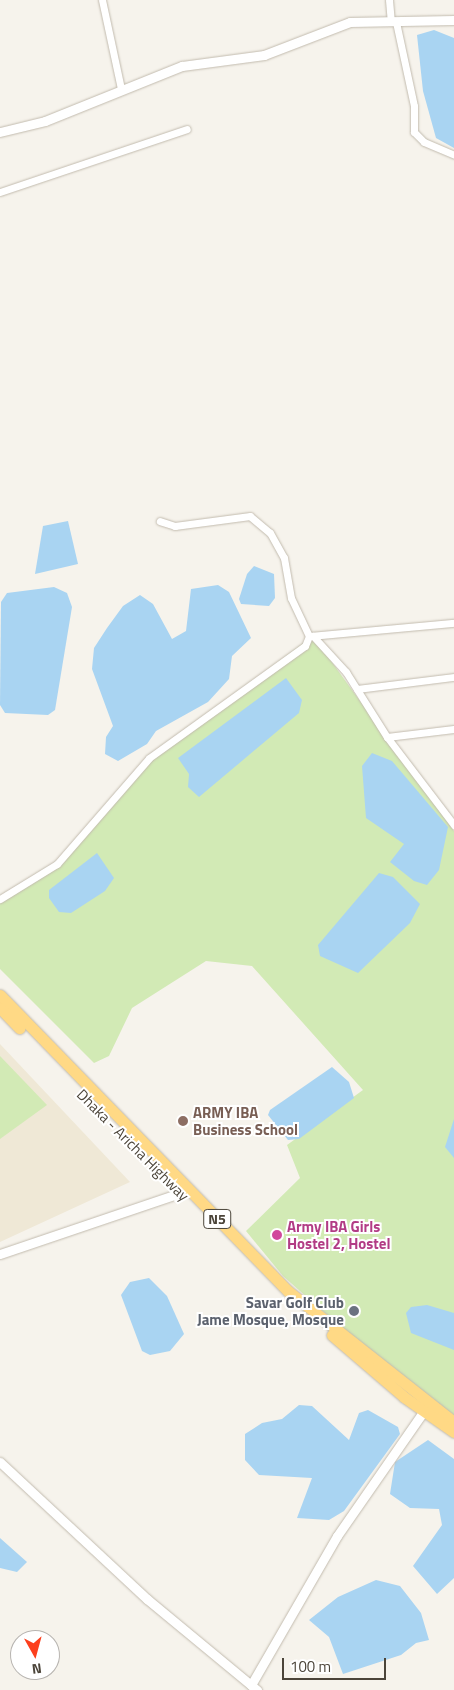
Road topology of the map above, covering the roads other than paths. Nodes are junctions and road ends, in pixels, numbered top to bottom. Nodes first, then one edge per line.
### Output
1 (102, 0) edge
2 (388, 0) edge
3 (454, 20) edge
4 (394, 22) junction
5 (121, 89) junction
6 (186, 129) dead end
7 (0, 132) edge
8 (454, 155) edge
9 (0, 192) edge
10 (160, 521) dead end
11 (454, 623) edge
12 (311, 636) junction
13 (454, 677) edge
14 (357, 689) junction
15 (454, 729) edge
16 (387, 737) junction
17 (454, 825) edge
18 (0, 899) edge
19 (0, 995) edge
20 (0, 1008) edge
21 (180, 1193) junction
22 (0, 1254) edge
23 (427, 1407) junction
24 (454, 1422) edge
25 (454, 1432) edge
26 (0, 1462) edge
27 (254, 1687) edge

1 - 5 street
2 - 4 street
3 - 4 street
4 - 5 street
4 - 8 street
5 - 7 street
6 - 9 street
10 - 12 street
11 - 12 street
12 - 14 street
12 - 18 street
13 - 14 street
14 - 16 street
15 - 16 street
16 - 17 street
19 - 23 highway, N5
20 - 21 highway, Dhaka - Aricha Highway / N5
21 - 22 street
21 - 23 highway, Dhaka - Aricha Highway / N5
23 - 24 highway, N5
23 - 25 highway, Dhaka - Aricha Highway / N5
23 - 27 street
26 - 27 street

